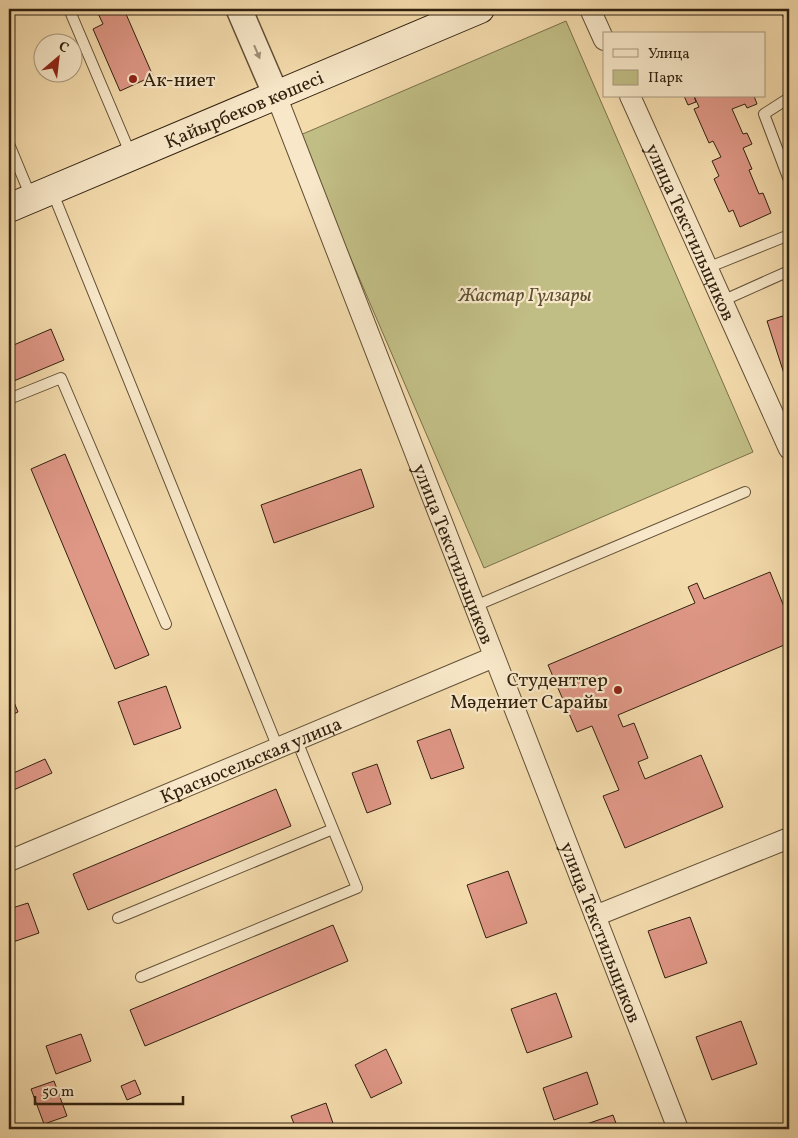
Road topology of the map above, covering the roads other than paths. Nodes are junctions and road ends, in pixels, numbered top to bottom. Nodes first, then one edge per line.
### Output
1 (69, 9) edge
2 (239, 9) edge
3 (480, 9) edge
4 (590, 9) edge
5 (785, 9) edge
6 (789, 16) edge
7 (603, 38) edge
8 (276, 95) junction
9 (631, 98) edge
10 (789, 98) edge
11 (9, 144) edge
12 (131, 156) junction
13 (789, 180) edge
14 (31, 199) edge
15 (789, 235) edge
16 (707, 268) junction
17 (789, 270) edge
18 (722, 300) junction
19 (9, 399) edge
20 (789, 449) edge
21 (745, 492) dead end
22 (475, 606) junction
23 (166, 624) dead end
24 (494, 658) junction
25 (297, 740) junction
26 (278, 748) junction
27 (333, 829) junction
28 (789, 838) edge
29 (9, 861) edge
30 (595, 916) junction
31 (118, 918) dead end
32 (142, 977) dead end
33 (678, 1129) edge

1 - 12 lane
2 -> 8 street, улица Текстильщиков
3 - 8 main road, Қайырбеков көшесі
4 - 7 street
5 - 6 lane
8 - 12 main road, Қайырбеков көшесі
8 - 22 street, улица Текстильщиков
9 - 16 street, улица Текстильщиков
10 - 13 lane
11 - 14 lane
12 - 14 main road, Қайырбеков көшесі
14 - 26 lane
15 - 16 lane
16 - 18 street, улица Текстильщиков
17 - 18 lane
18 - 20 street, улица Текстильщиков
19 - 23 lane
21 - 22 lane
22 - 24 street, улица Текстильщиков
24 - 25 street, Красносельская улица
24 - 30 street, улица Текстильщиков
25 - 26 street, Красносельская улица
25 - 27 lane
26 - 29 street, Красносельская улица
27 - 31 lane
27 - 32 lane
28 - 30 street
30 - 33 street, улица Текстильщиков

